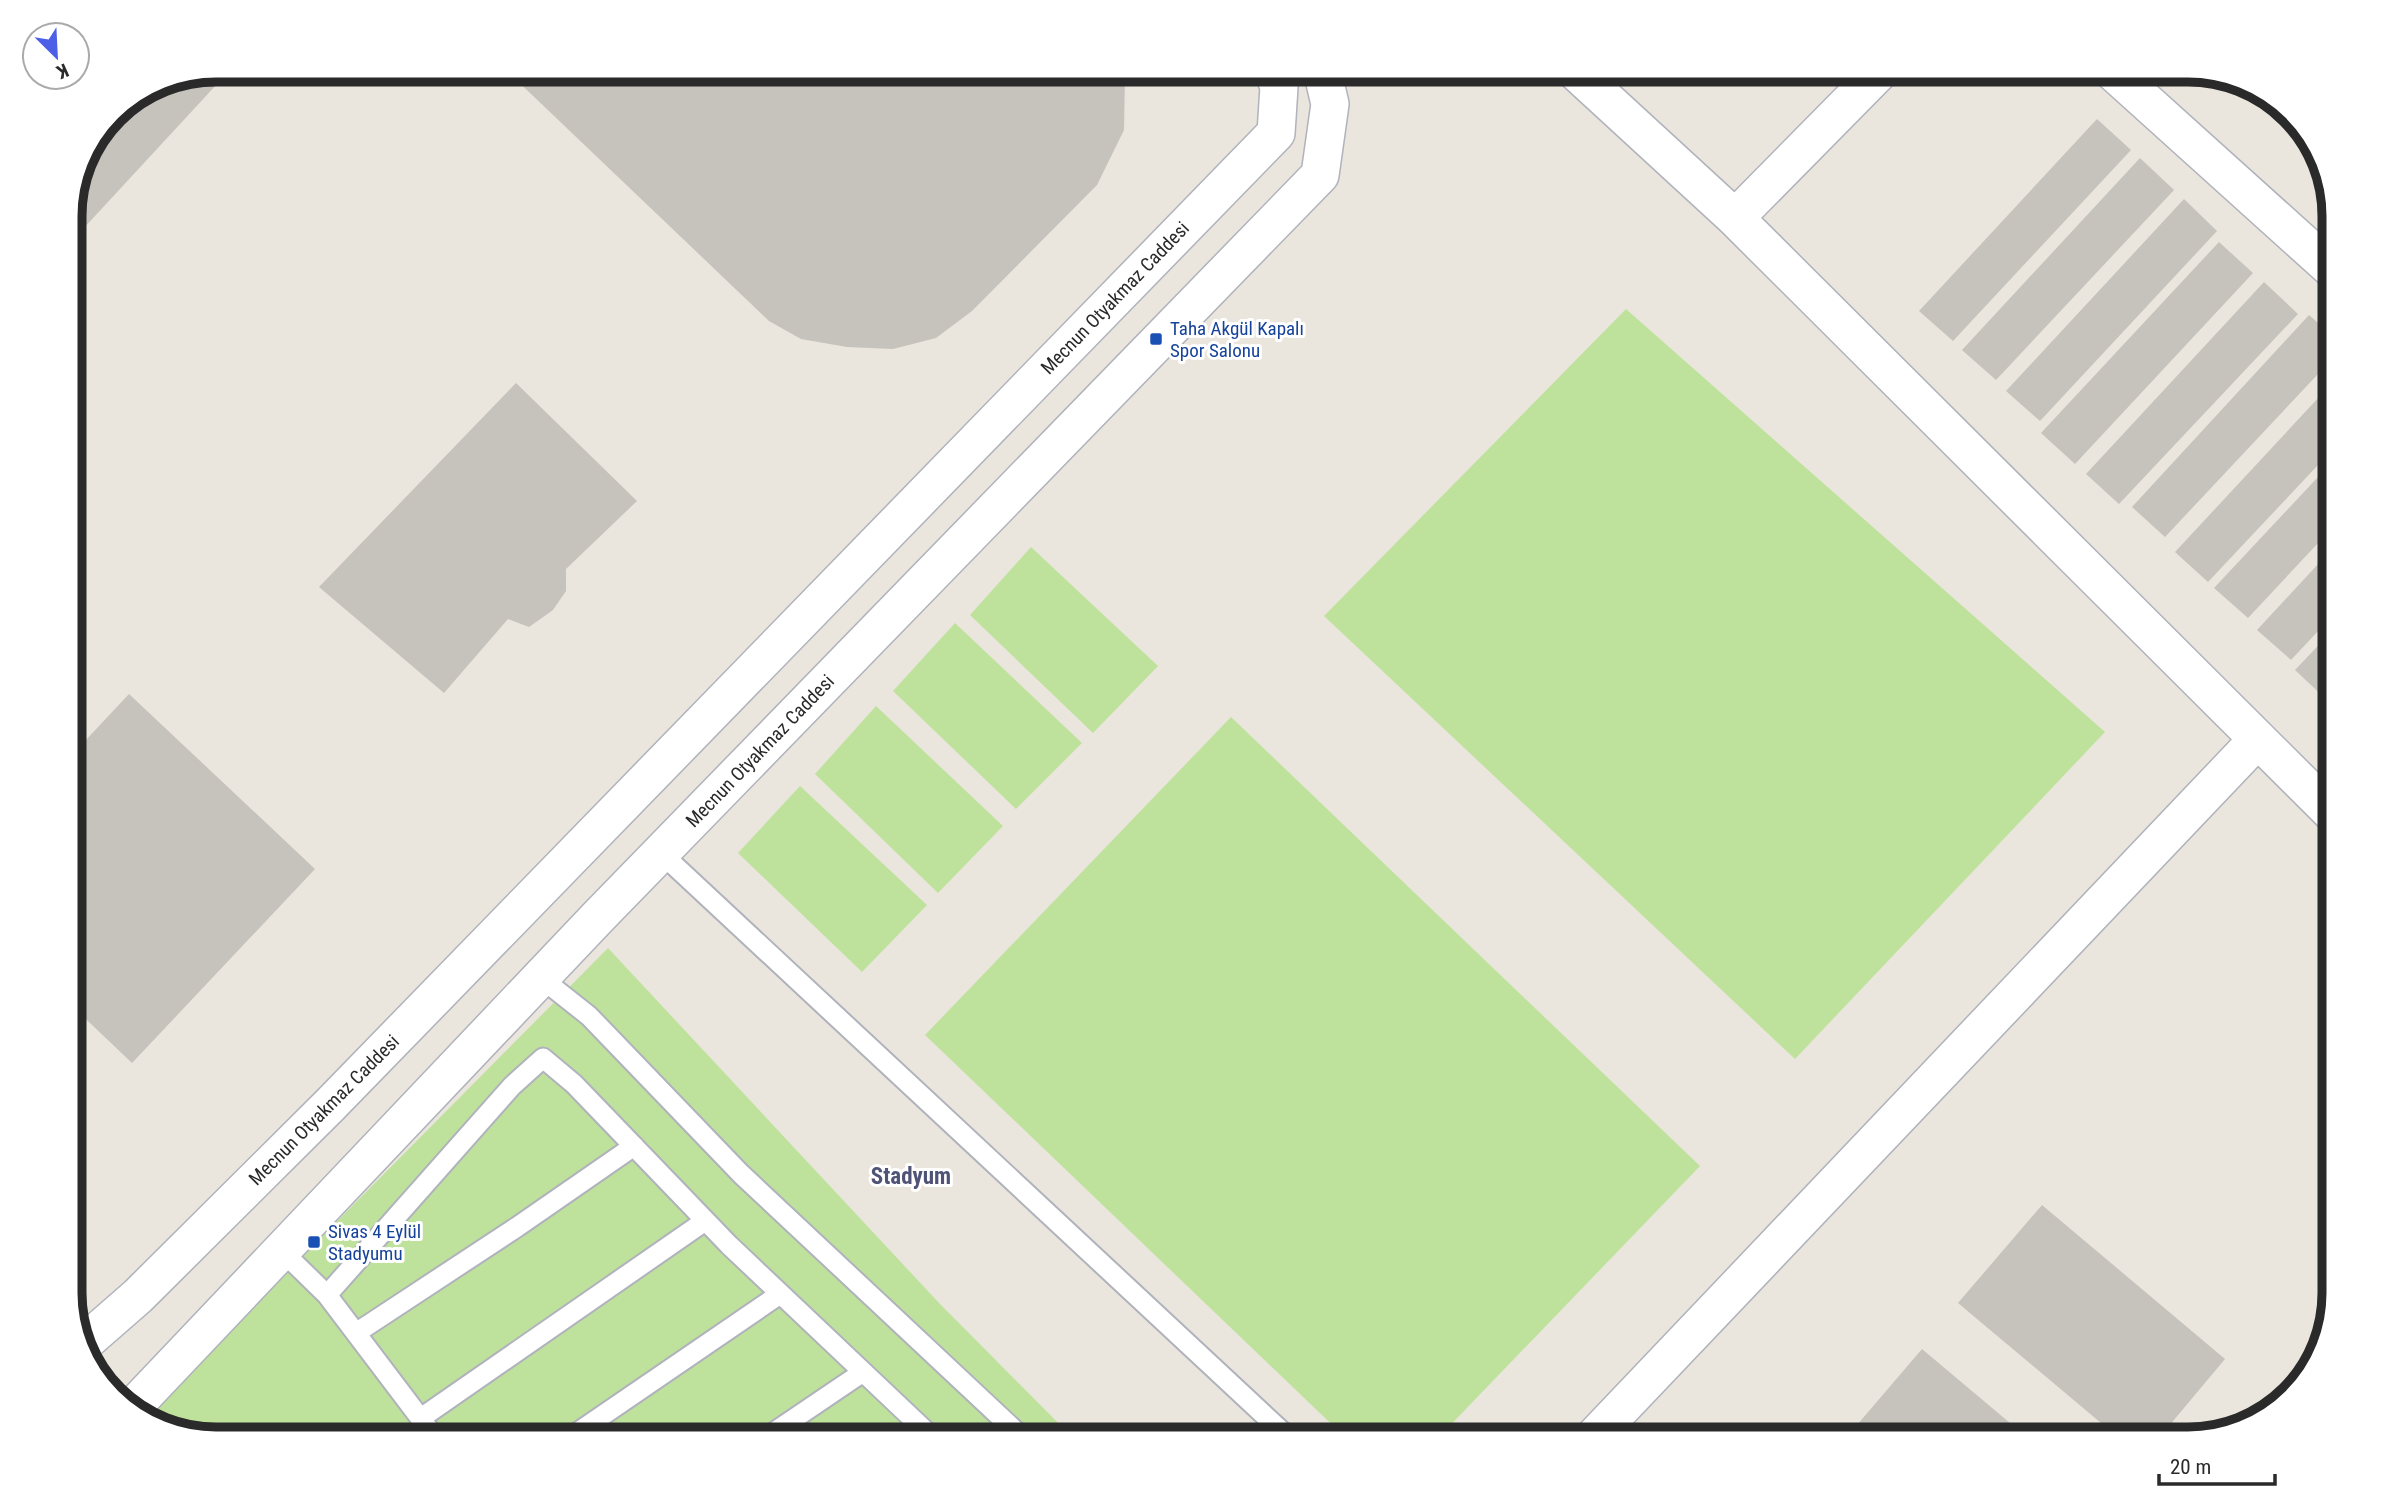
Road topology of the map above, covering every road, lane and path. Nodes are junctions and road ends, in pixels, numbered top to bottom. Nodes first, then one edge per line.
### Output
1 (1277, 82) edge
2 (1325, 82) edge
3 (1587, 82) edge
4 (1869, 82) edge
5 (2123, 82) edge
6 (1735, 218) junction
7 (2321, 259) edge
8 (2257, 740) junction
9 (2322, 803) edge
10 (661, 853) junction
11 (541, 978) junction
12 (634, 1146) junction
13 (705, 1221) junction
14 (282, 1251) junction
15 (780, 1294) junction
16 (327, 1295) junction
17 (356, 1333) junction
18 (90, 1338) edge
19 (863, 1372) junction
20 (138, 1401) edge
21 (421, 1419) junction
22 (427, 1427) edge
23 (586, 1427) edge
24 (782, 1427) edge
25 (921, 1427) edge
26 (1011, 1427) edge
27 (1277, 1427) edge
28 (1603, 1427) edge

1 - 18 street, Mecnun Otyakmaz Caddesi
2 - 10 street, Mecnun Otyakmaz Caddesi
3 - 6 street
4 - 6 street
5 - 7 street
6 - 8 street
8 - 9 street
8 - 28 street
10 - 11 street, Mecnun Otyakmaz Caddesi
10 - 27 lane
11 - 14 street, Mecnun Otyakmaz Caddesi
11 - 26 lane
12 - 13 lane
12 - 16 lane
12 - 17 lane
13 - 15 lane
13 - 21 lane
14 - 16 lane
14 - 20 street, Mecnun Otyakmaz Caddesi
15 - 19 lane
15 - 23 lane
16 - 17 lane
17 - 21 lane
19 - 24 lane
19 - 25 lane
21 - 22 lane

